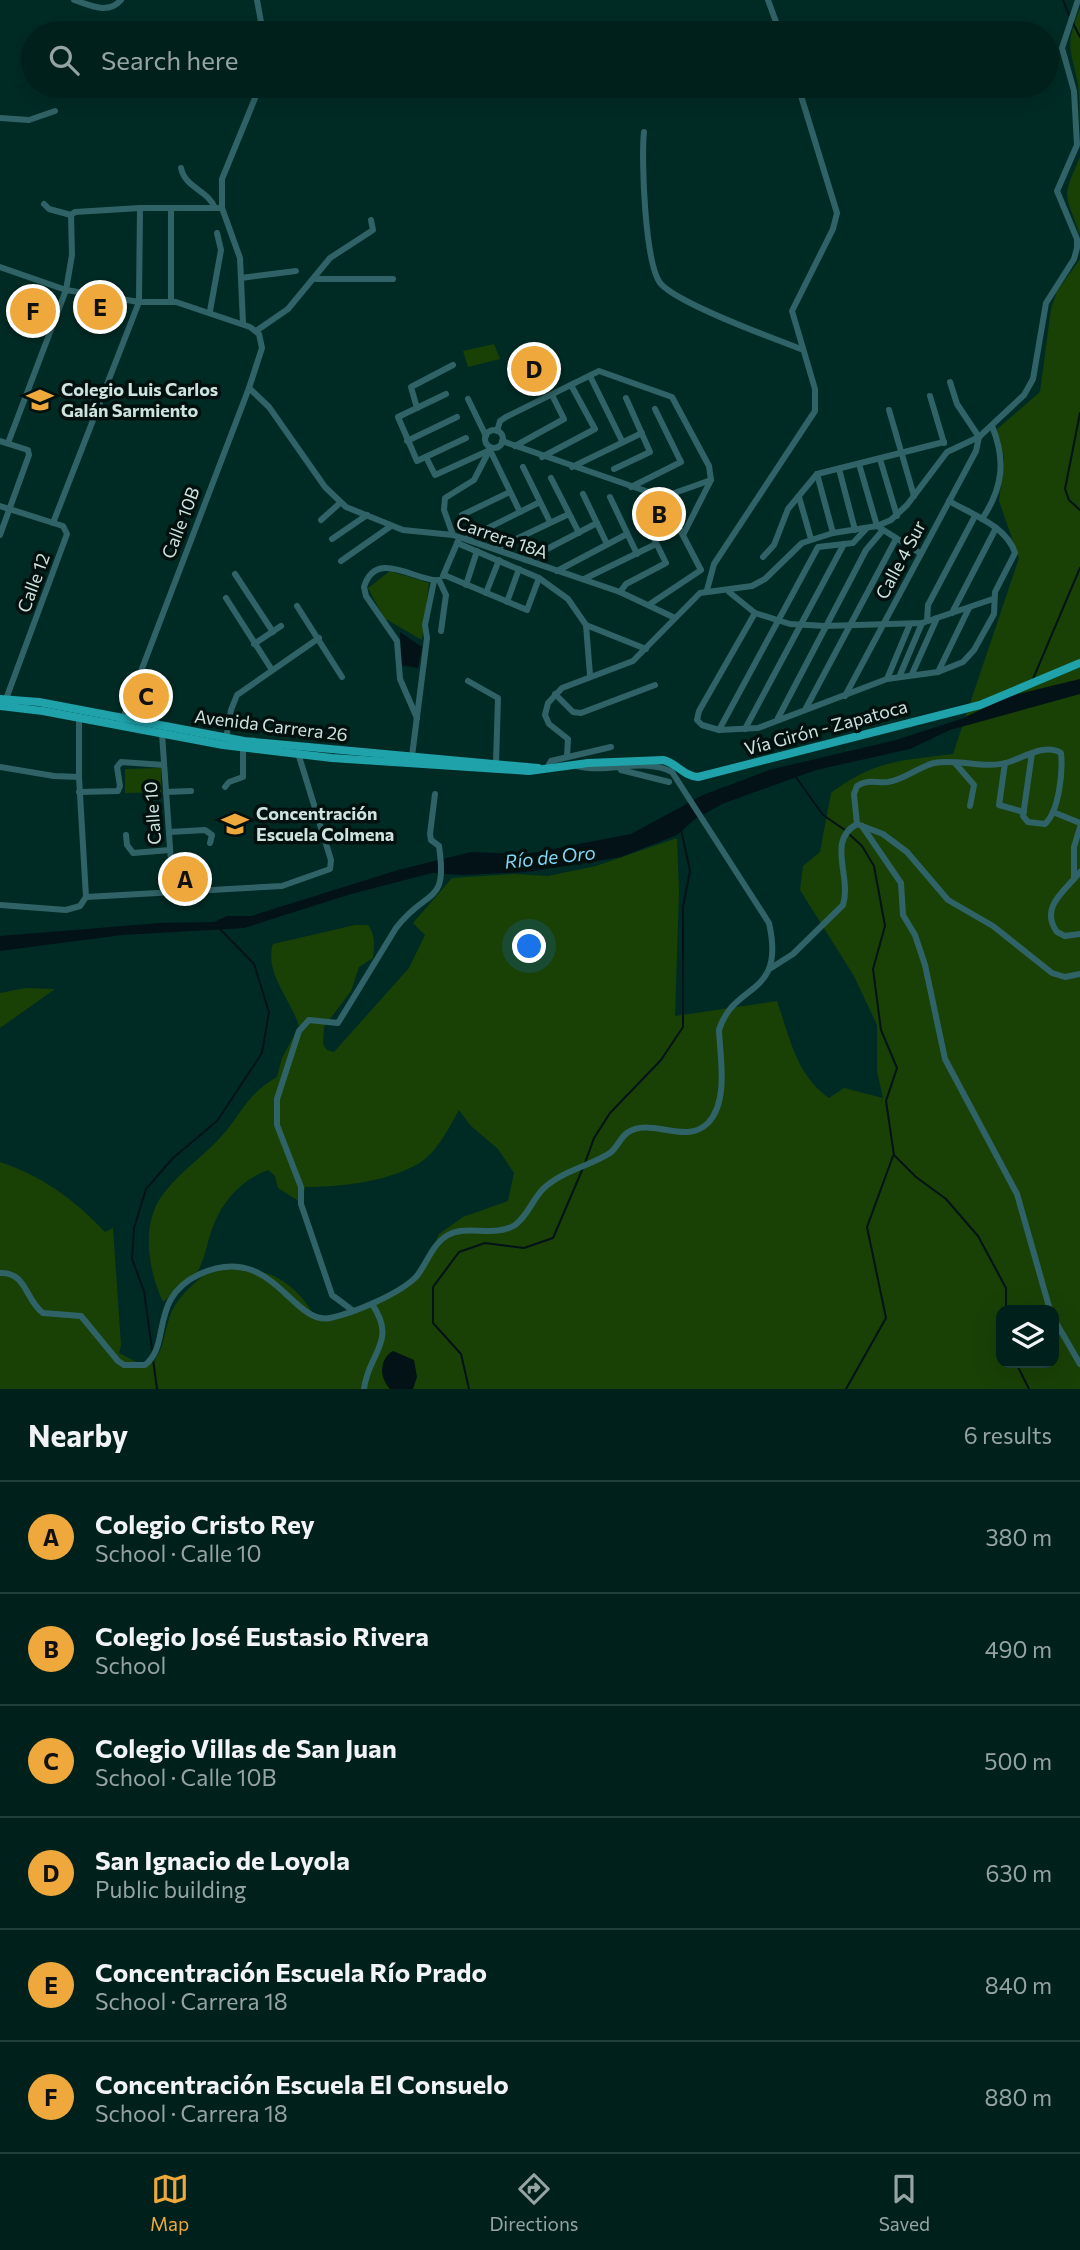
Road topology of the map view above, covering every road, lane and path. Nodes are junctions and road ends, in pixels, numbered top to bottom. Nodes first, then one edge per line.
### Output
1 (74, 0) edge
2 (257, 0) edge
3 (768, 0) edge
4 (1078, 0) edge
5 (118, 3) edge
6 (261, 21) edge
7 (776, 21) edge
8 (255, 98) edge
9 (802, 98) edge
10 (55, 111) dead end
11 (0, 118) edge
12 (644, 132) dead end
13 (181, 168) dead end
14 (44, 204) dead end
15 (140, 208) junction
16 (171, 208) junction
17 (218, 208) junction
18 (71, 215) junction
19 (371, 219) dead end
20 (217, 233) dead end
21 (0, 267) edge
22 (296, 271) dead end
23 (241, 278) junction
24 (316, 279) junction
25 (393, 279) dead end
26 (66, 290) junction
27 (139, 302) junction
28 (171, 302) junction
29 (209, 311) junction
30 (243, 323) junction
31 (256, 331) junction
32 (801, 349) junction
33 (453, 365) dead end
34 (590, 376) junction
35 (950, 382) dead end
36 (571, 386) junction
37 (248, 388) junction
38 (446, 394) dead end
39 (552, 395) junction
40 (930, 396) dead end
41 (626, 398) dead end
42 (468, 400) dead end
43 (417, 408) junction
44 (655, 409) dead end
45 (889, 410) dead end
46 (457, 417) dead end
47 (992, 426) junction
48 (497, 431) junction
49 (642, 433) junction
50 (485, 436) junction
51 (979, 437) junction
52 (466, 438) dead end
53 (0, 441) edge
54 (407, 441) junction
55 (502, 441) junction
56 (622, 441) junction
57 (944, 442) junction
58 (8, 443) junction
59 (515, 446) junction
60 (491, 449) junction
61 (947, 452) junction
62 (901, 454) junction
63 (426, 457) junction
64 (542, 457) junction
65 (880, 459) junction
66 (859, 464) junction
67 (523, 467) dead end
68 (572, 467) junction
69 (614, 469) dead end
70 (839, 469) junction
71 (817, 474) junction
72 (551, 478) dead end
73 (711, 480) junction
74 (631, 487) junction
75 (510, 492) junction
76 (583, 494) dead end
77 (663, 496) junction
78 (914, 496) junction
79 (610, 497) dead end
80 (799, 497) junction
81 (949, 501) junction
82 (540, 502) junction
83 (340, 503) junction
84 (637, 503) dead end
85 (0, 506) edge
86 (9, 510) junction
87 (520, 512) junction
88 (569, 514) junction
89 (367, 515) junction
90 (462, 515) dead end
91 (897, 516) junction
92 (979, 518) junction
93 (321, 520) dead end
94 (550, 522) junction
95 (53, 523) junction
96 (597, 523) junction
97 (391, 526) junction
98 (880, 528) junction
99 (996, 528) junction
100 (866, 529) junction
101 (855, 530) junction
102 (579, 533) junction
103 (833, 533) junction
104 (627, 534) junction
105 (0, 535) edge
106 (683, 535) junction
107 (459, 539) junction
108 (811, 539) junction
109 (897, 539) junction
110 (332, 540) dead end
111 (853, 543) junction
112 (607, 544) junction
113 (656, 544) junction
114 (844, 544) junction
115 (494, 549) junction
116 (866, 550) junction
117 (477, 551) junction
118 (920, 553) junction
119 (637, 554) junction
120 (763, 558) dead end
121 (499, 560) junction
122 (526, 560) junction
123 (341, 561) dead end
124 (519, 569) junction
125 (557, 571) junction
126 (235, 574) dead end
127 (540, 578) junction
128 (439, 579) junction
129 (584, 579) junction
130 (466, 585) junction
131 (707, 590) junction
132 (620, 592) junction
133 (729, 592) junction
134 (486, 593) junction
135 (226, 598) dead end
136 (993, 599) junction
137 (507, 602) junction
138 (650, 604) junction
139 (297, 606) dead end
140 (969, 608) junction
141 (755, 613) junction
142 (952, 613) junction
143 (673, 617) junction
144 (937, 618) junction
145 (779, 621) junction
146 (924, 622) junction
147 (910, 624) junction
148 (586, 625) junction
149 (802, 625) junction
150 (882, 625) junction
151 (281, 626) dead end
152 (825, 626) junction
153 (851, 626) junction
154 (273, 632) junction
155 (441, 632) dead end
156 (319, 638) junction
157 (254, 644) junction
158 (646, 649) junction
159 (1080, 663) edge
160 (272, 670) junction
161 (938, 672) junction
162 (912, 674) junction
163 (590, 675) junction
164 (900, 675) junction
165 (342, 677) dead end
166 (887, 679) junction
167 (467, 681) dead end
168 (655, 685) dead end
169 (555, 694) junction
170 (845, 696) junction
171 (2, 702) edge
172 (806, 708) junction
173 (79, 718) junction
174 (417, 718) junction
175 (777, 719) junction
176 (121, 722) junction
177 (745, 729) junction
178 (719, 730) junction
179 (162, 734) junction
180 (226, 739) junction
181 (611, 747) dead end
182 (243, 748) junction
183 (298, 751) junction
184 (1032, 753) junction
185 (412, 756) junction
186 (568, 756) junction
187 (954, 762) junction
188 (496, 763) junction
189 (1005, 763) junction
190 (164, 765) junction
191 (576, 765) junction
192 (0, 767) edge
193 (543, 768) junction
194 (609, 768) junction
195 (79, 777) junction
196 (670, 782) dead end
197 (225, 787) dead end
198 (79, 792) junction
199 (166, 792) junction
200 (191, 792) dead end
201 (435, 794) dead end
202 (970, 806) dead end
203 (1024, 812) junction
204 (1053, 812) junction
205 (860, 825) junction
206 (1080, 825) edge
207 (169, 832) junction
208 (126, 835) dead end
209 (210, 843) dead end
210 (170, 850) junction
211 (1080, 872) edge
212 (1074, 880) junction
213 (173, 890) junction
214 (86, 897) junction
215 (0, 905) edge
216 (1080, 934) edge
217 (771, 968) junction
218 (1080, 974) edge
219 (0, 1273) edge
220 (372, 1304) junction
221 (1049, 1305) edge
222 (352, 1310) junction
223 (1059, 1328) edge
224 (1080, 1364) edge
225 (364, 1389) edge

1 - 5 street
2 - 6 street
3 - 7 street
4 - 47 street
8 - 17 street
9 - 32 street
10 - 11 street
12 - 32 street
13 - 17 street
14 - 18 street
15 - 16 street
15 - 18 street
15 - 27 street
16 - 17 street
16 - 28 street
17 - 23 street
18 - 26 street
19 - 24 street
20 - 29 street
21 - 26 street
22 - 23 street
23 - 30 street
24 - 25 street
24 - 31 street
26 - 27 street
26 - 58 street
27 - 28 street
27 - 95 street
28 - 29 street
29 - 30 street
30 - 31 street
31 - 37 street, Calle 10B
32 - 131 street
33 - 43 street
34 - 36 street
34 - 56 street
34 - 73 street
35 - 51 street
36 - 39 street
36 - 64 street
37 - 83 street, Carrera 18A
37 - 176 street, Calle 10B
38 - 43 street
39 - 48 street
39 - 59 street
40 - 57 street
41 - 49 street
42 - 50 street
43 - 54 street
44 - 74 street
45 - 62 street
46 - 54 street
47 - 51 street
47 - 92 street
48 - 50 street
48 - 55 street
49 - 56 street
49 - 69 street
50 - 60 street
51 - 61 street
51 - 81 street, Calle 4 Sur
52 - 63 street
53 - 58 street
54 - 63 street
55 - 59 street
55 - 60 street
56 - 68 street
57 - 61 street
57 - 62 street
58 - 86 street
59 - 64 street
60 - 63 street
60 - 75 street
60 - 107 street
61 - 78 street
62 - 65 street
62 - 78 street
64 - 68 street
65 - 66 street
65 - 91 street
66 - 70 street
66 - 98 street
67 - 82 street
68 - 74 street
70 - 71 street
70 - 101 street
71 - 80 street
71 - 103 street
72 - 88 street
73 - 77 street
73 - 106 street
74 - 77 street
75 - 87 street
75 - 90 street
76 - 96 street
77 - 106 street
78 - 91 street
79 - 104 street
80 - 108 street
80 - 120 street
81 - 92 street
81 - 118 street, Calle 4 Sur
82 - 87 street
82 - 94 street
83 - 89 street, Carrera 18A
83 - 93 street
84 - 113 street
85 - 86 street
86 - 95 street
86 - 105 street
87 - 107 street
88 - 94 street
88 - 102 street
89 - 97 street, Carrera 18A
89 - 110 street
91 - 98 street
92 - 99 street
92 - 146 street
94 - 115 street
95 - 171 street, Calle 12
96 - 102 street
96 - 112 street
97 - 107 street, Carrera 18A
97 - 123 street
98 - 100 street
98 - 109 street
98 - 116 street
99 - 136 street
99 - 142 street
100 - 101 street
100 - 111 street
101 - 103 street
102 - 122 street
103 - 108 street
104 - 112 street
104 - 119 street
106 - 138 street
107 - 115 street, Carrera 18A
107 - 117 street
107 - 128 street
108 - 133 street
109 - 118 street
109 - 153 street
111 - 114 street
111 - 116 street
112 - 125 street
113 - 119 street
113 - 132 street
114 - 145 street
114 - 149 street
115 - 122 street, Carrera 18A
116 - 152 street
117 - 121 street
117 - 130 street
118 - 150 street, Calle 4 Sur
119 - 129 street
121 - 124 street
121 - 134 street
122 - 125 street, Carrera 18A
124 - 127 street
124 - 137 street
125 - 129 street, Carrera 18A
126 - 154 street
127 - 137 street
127 - 148 street
128 - 130 street
128 - 155 street
128 - 174 street
128 - 174 street
129 - 132 street, Carrera 18A
130 - 134 street
131 - 133 street
131 - 143 street
132 - 138 street, Carrera 18A
133 - 141 street
134 - 137 street
135 - 157 street
136 - 140 street
136 - 161 street
138 - 143 street, Carrera 18A
139 - 156 street
140 - 142 street
140 - 161 street
141 - 145 street
141 - 178 street
142 - 144 street
143 - 158 street
144 - 146 street
144 - 162 street
145 - 149 street
145 - 178 street
146 - 147 street
146 - 164 street
147 - 150 street
147 - 166 street
148 - 158 street
148 - 163 street
149 - 152 street
149 - 177 street
150 - 153 street
150 - 170 street, Calle 4 Sur
151 - 154 street
152 - 153 street
152 - 175 street
153 - 172 street
154 - 157 street
156 - 160 street
156 - 165 street
157 - 160 street
158 - 163 street
159 - 191 main road, Vía Girón - Zapatoca
160 - 180 street
161 - 162 street
162 - 164 street
163 - 169 street
164 - 166 street
166 - 170 street
167 - 188 street
168 - 169 street
169 - 186 street
170 - 172 street
171 - 173 main road, Avenida Carrera 26
171 - 176 main road, Avenida Carrera 26
172 - 175 street
173 - 176 main road, Avenida Carrera 26
173 - 195 street
174 - 185 street
175 - 177 street
176 - 179 main road, Avenida Carrera 26
176 - 180 main road, Avenida Carrera 26
177 - 178 street
179 - 182 main road, Avenida Carrera 26
179 - 190 street, Calle 10
180 - 183 main road, Avenida Carrera 26
181 - 186 street
182 - 183 main road, Avenida Carrera 26
182 - 197 street
183 - 185 main road, Avenida Carrera 26
183 - 193 main road, Avenida Carrera 26
183 - 213 street
184 - 189 street
184 - 203 street
184 - 204 street
185 - 188 main road, Avenida Carrera 26
186 - 193 street
187 - 189 street
187 - 202 street
187 - 205 street
188 - 193 main road, Avenida Carrera 26
189 - 203 street
190 - 198 street
190 - 199 street, Calle 10
191 - 193 main road, Avenida Carrera 26
191 - 194 street
192 - 195 street
194 - 196 street
194 - 217 street
195 - 198 street
198 - 214 street
199 - 200 street
199 - 207 street, Calle 10
201 - 222 street
203 - 204 street
204 - 206 street
205 - 217 street
205 - 218 street
205 - 221 street
206 - 212 street
207 - 209 street
207 - 210 street, Calle 10
208 - 210 street
210 - 213 street, Calle 10
211 - 212 street
212 - 216 street
213 - 214 street
214 - 215 street
217 - 220 street
219 - 222 street
220 - 222 street
220 - 225 street
223 - 224 street

